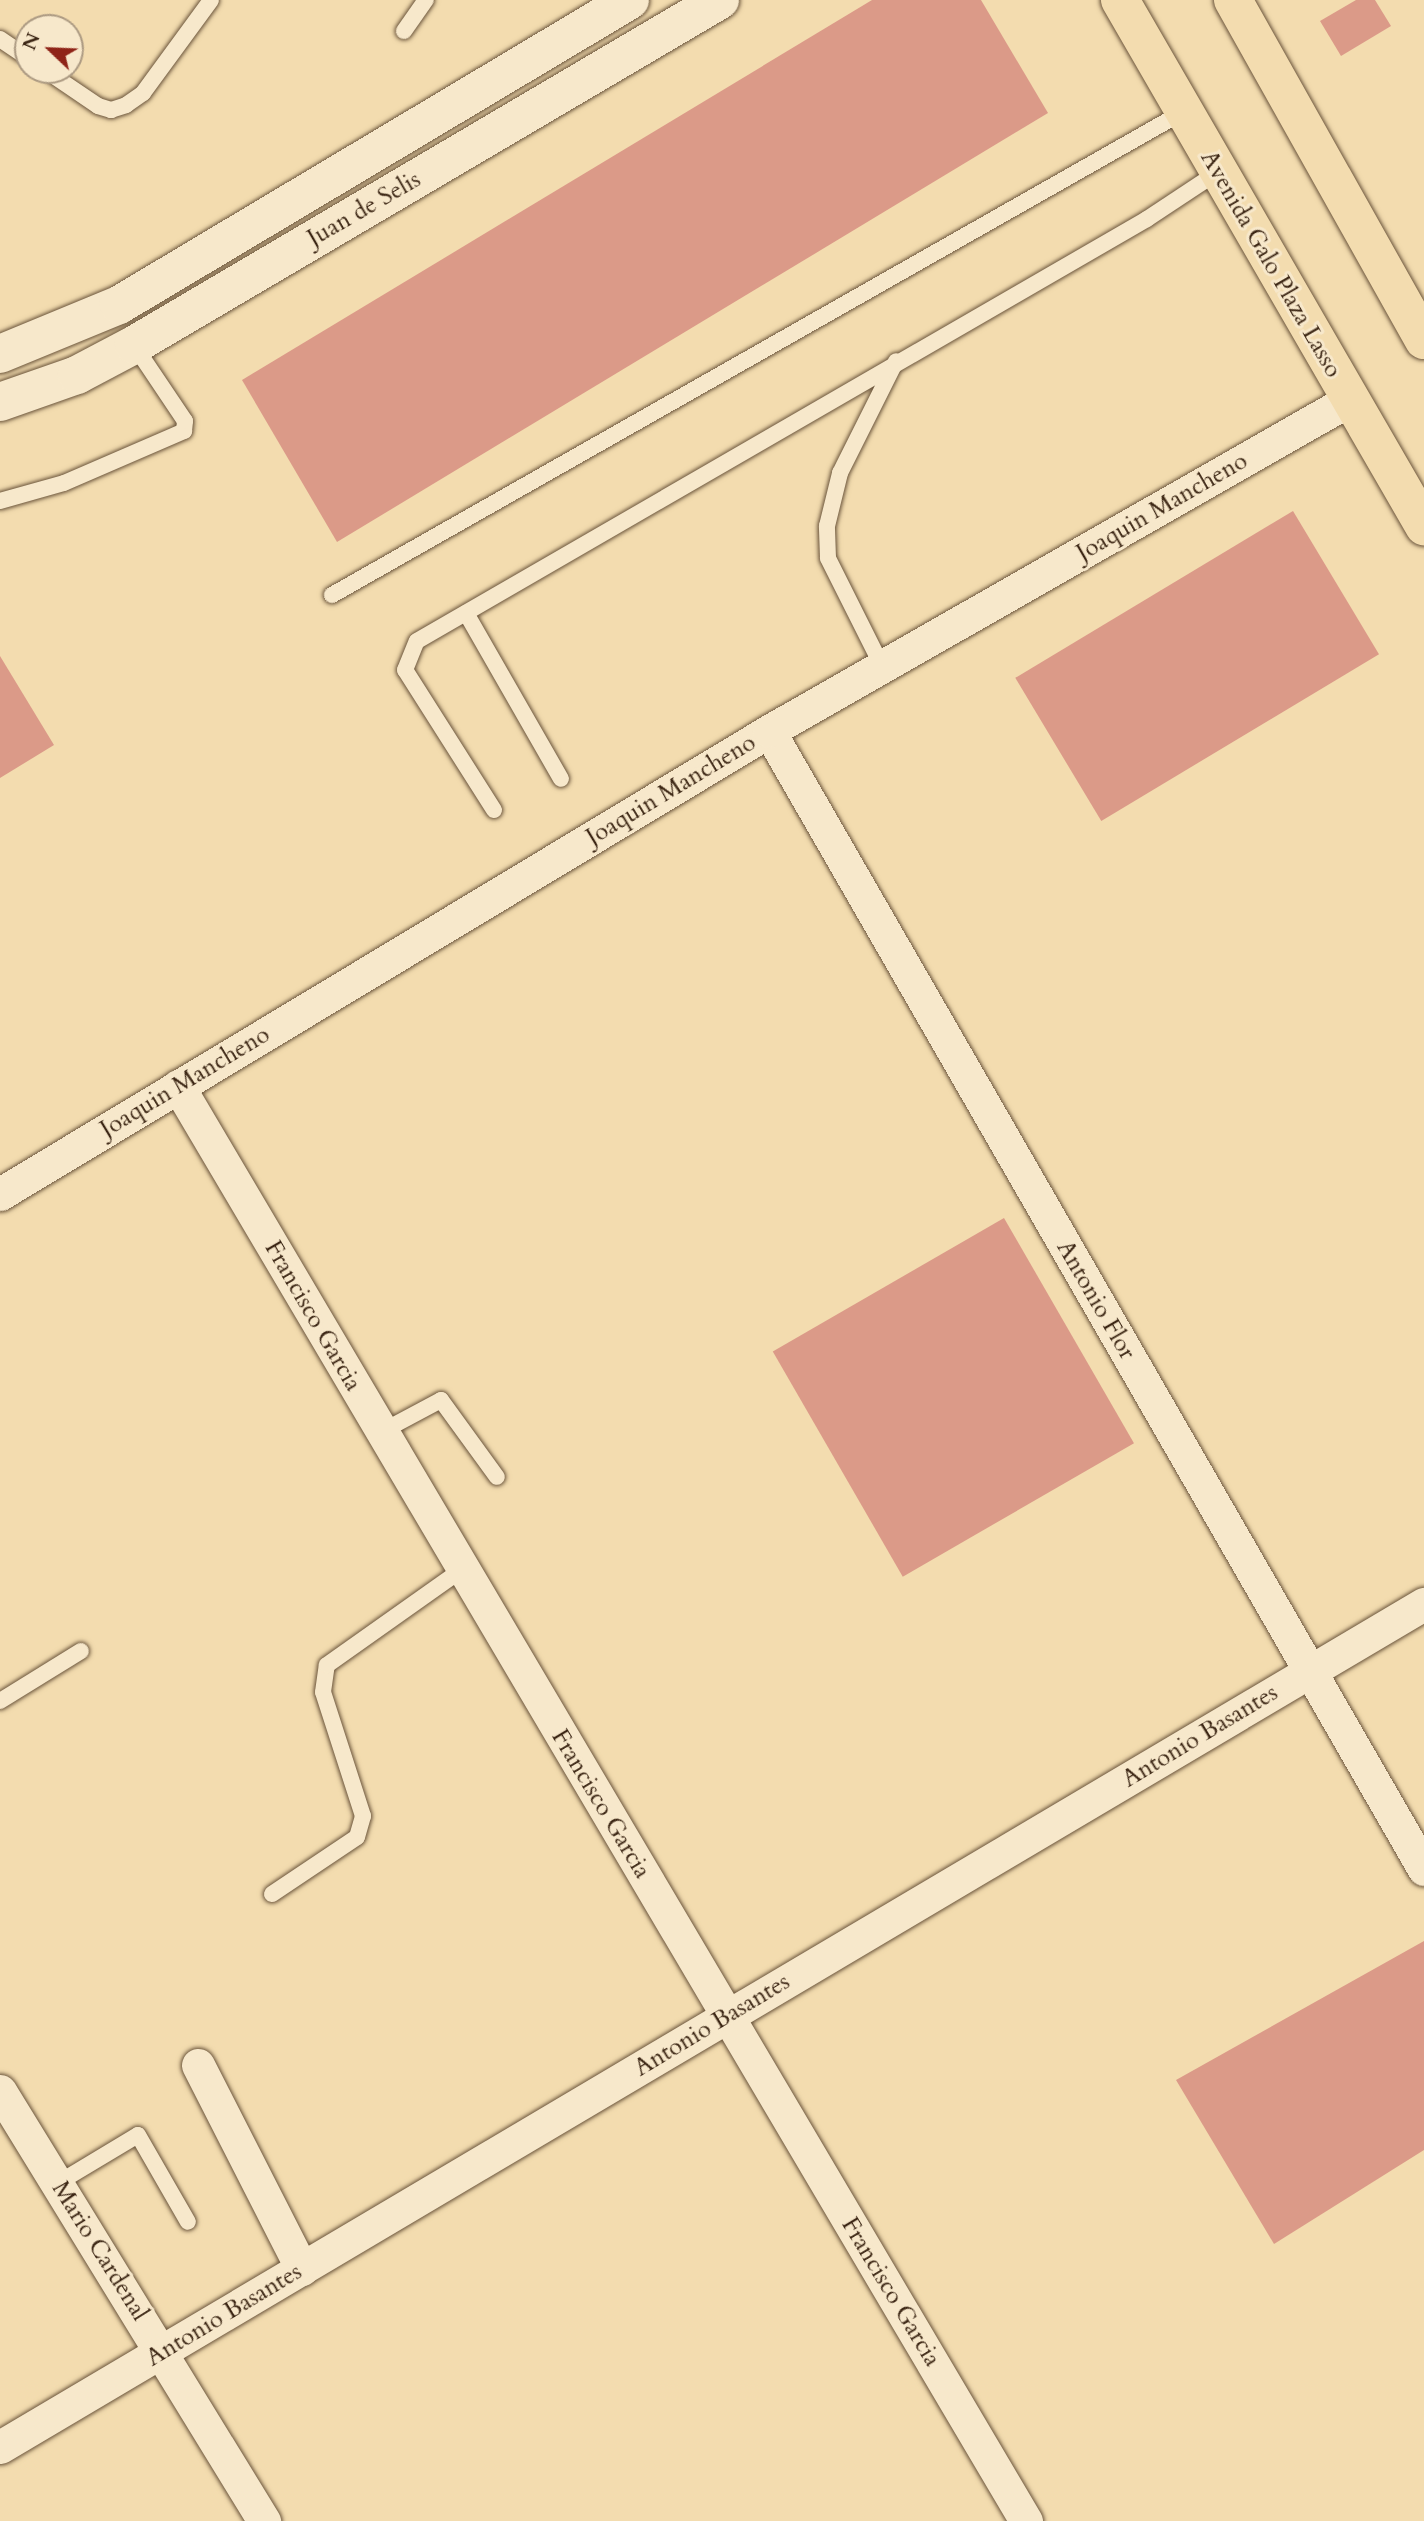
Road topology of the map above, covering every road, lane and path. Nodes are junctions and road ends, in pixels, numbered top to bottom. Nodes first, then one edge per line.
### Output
1 (211, 0) edge
2 (426, 0) edge
3 (630, 0) edge
4 (720, 0) edge
5 (1120, 0) edge
6 (1233, 0) edge
7 (404, 31) dead end
8 (66, 84) edge
9 (1183, 112) junction
10 (1218, 172) junction
11 (1423, 334) edge
12 (134, 345) junction
13 (0, 354) edge
14 (897, 360) junction
15 (1349, 400) junction
16 (0, 402) edge
17 (0, 501) edge
18 (1424, 526) edge
19 (332, 595) dead end
20 (466, 613) junction
21 (882, 666) junction
22 (769, 731) junction
23 (561, 779) dead end
24 (494, 810) dead end
25 (178, 1086) junction
26 (0, 1194) edge
27 (381, 1432) junction
28 (497, 1477) dead end
29 (461, 1570) junction
30 (1424, 1604) edge
31 (81, 1651) dead end
32 (1308, 1672) junction
33 (0, 1701) edge
34 (1424, 1869) edge
35 (272, 1894) dead end
36 (727, 2015) junction
37 (198, 2065) dead end
38 (0, 2091) edge
39 (58, 2183) junction
40 (188, 2222) dead end
41 (302, 2269) junction
42 (162, 2352) junction
43 (0, 2447) edge
44 (264, 2521) edge
45 (1026, 2521) edge

1 - 8 lane
2 - 7 lane
3 - 13 main road, Juan de Selis
4 - 12 main road, Juan de Selis
5 - 9 main road, Avenida Galo Plaza Lasso
6 - 11 main road
9 - 10 main road, Avenida Galo Plaza Lasso
9 - 19 lane
10 - 14 lane
10 - 15 main road, Avenida Galo Plaza Lasso
12 - 16 main road, Juan de Selis
12 - 17 lane
14 - 20 lane
14 - 21 lane
15 - 18 main road, Avenida Galo Plaza Lasso
15 - 21 street, Joaquin Mancheno
20 - 23 lane
20 - 24 lane
21 - 22 street, Joaquin Mancheno
22 - 25 street, Joaquin Mancheno
22 - 32 street, Antonio Flor
25 - 26 street, Joaquin Mancheno
25 - 27 street, Francisco Garcia
27 - 28 lane
27 - 29 street, Francisco Garcia
29 - 35 lane
29 - 36 street, Francisco Garcia
30 - 32 street, Antonio Basantes
31 - 33 lane
32 - 34 street, Antonio Flor
32 - 36 street, Antonio Basantes
36 - 41 street, Antonio Basantes
36 - 45 street, Francisco Garcia
37 - 41 street
38 - 39 street, Mario Cardenal
39 - 40 lane
39 - 42 street, Mario Cardenal
41 - 42 street, Antonio Basantes
42 - 43 street, Antonio Basantes
42 - 44 street, Mario Cardenal

